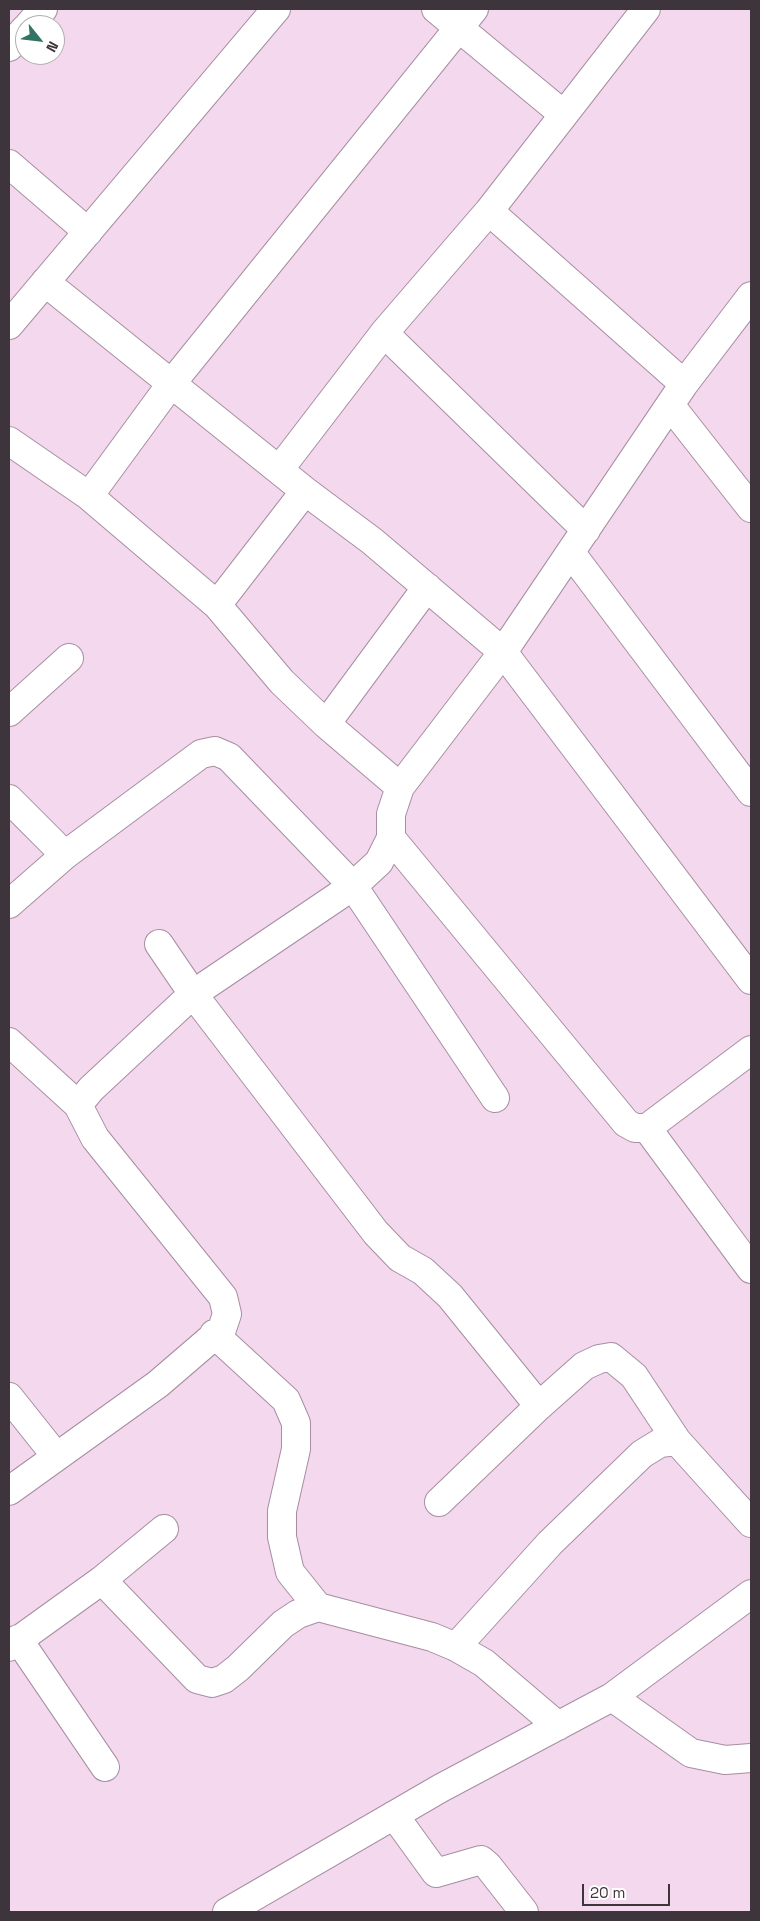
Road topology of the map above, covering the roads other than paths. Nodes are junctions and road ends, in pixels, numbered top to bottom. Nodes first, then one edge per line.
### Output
1 (276, 9) edge
2 (436, 9) edge
3 (646, 9) edge
4 (466, 18) edge
5 (563, 114) junction
6 (9, 164) edge
7 (488, 211) junction
8 (88, 232) junction
9 (45, 282) junction
10 (751, 296) edge
11 (9, 325) edge
12 (384, 333) junction
13 (170, 384) junction
14 (677, 394) junction
15 (9, 441) edge
16 (278, 470) junction
17 (305, 492) junction
18 (88, 496) junction
19 (751, 508) edge
20 (586, 530) junction
21 (571, 553) junction
22 (427, 587) junction
23 (217, 605) junction
24 (503, 652) junction
25 (69, 658) dead end
26 (9, 712) edge
27 (326, 724) junction
28 (400, 787) junction
29 (751, 792) edge
30 (9, 799) edge
31 (391, 838) junction
32 (65, 856) junction
33 (353, 886) junction
34 (9, 904) edge
35 (159, 944) dead end
36 (751, 980) edge
37 (193, 994) junction
38 (9, 1042) edge
39 (751, 1050) edge
40 (495, 1098) dead end
41 (78, 1105) junction
42 (647, 1128) junction
43 (751, 1268) edge
44 (214, 1334) junction
45 (9, 1396) edge
46 (539, 1406) junction
47 (677, 1441) junction
48 (56, 1456) junction
49 (9, 1491) edge
50 (439, 1502) dead end
51 (751, 1523) edge
52 (164, 1529) dead end
53 (102, 1580) junction
54 (751, 1594) edge
55 (318, 1608) junction
56 (13, 1643) edge
57 (456, 1647) junction
58 (612, 1696) junction
59 (558, 1726) junction
60 (751, 1758) edge
61 (106, 1767) dead end
62 (394, 1815) junction
63 (226, 1912) edge
64 (524, 1912) edge

1 - 8 street
2 - 4 street
3 - 5 street
4 - 5 street
4 - 13 street
5 - 7 street
6 - 8 street
7 - 12 street
7 - 14 street
8 - 9 street
9 - 11 street
9 - 13 street
10 - 14 street
12 - 16 street
12 - 20 street
13 - 16 street
13 - 18 street
14 - 19 street
14 - 20 street
15 - 18 street
16 - 17 street
17 - 22 street
17 - 23 street
18 - 23 street
20 - 21 street
21 - 24 street
21 - 29 street
22 - 24 street
22 - 27 street
23 - 27 street
24 - 28 street
24 - 36 street
25 - 26 street
27 - 28 street
28 - 31 street
30 - 32 street
31 - 33 street
31 - 42 street
32 - 33 street
32 - 34 street
33 - 37 street
33 - 40 street
35 - 37 street
37 - 41 street
37 - 46 street
38 - 41 street
39 - 42 street
41 - 44 street
42 - 43 street
44 - 48 street
44 - 55 street
45 - 48 street
46 - 47 street
46 - 50 street
47 - 51 street
47 - 57 street
48 - 49 street
52 - 53 street
53 - 55 street
53 - 56 street
54 - 58 street
55 - 57 street
56 - 61 street
57 - 59 street
58 - 59 street
58 - 60 street
59 - 62 street
62 - 63 street
62 - 64 street

